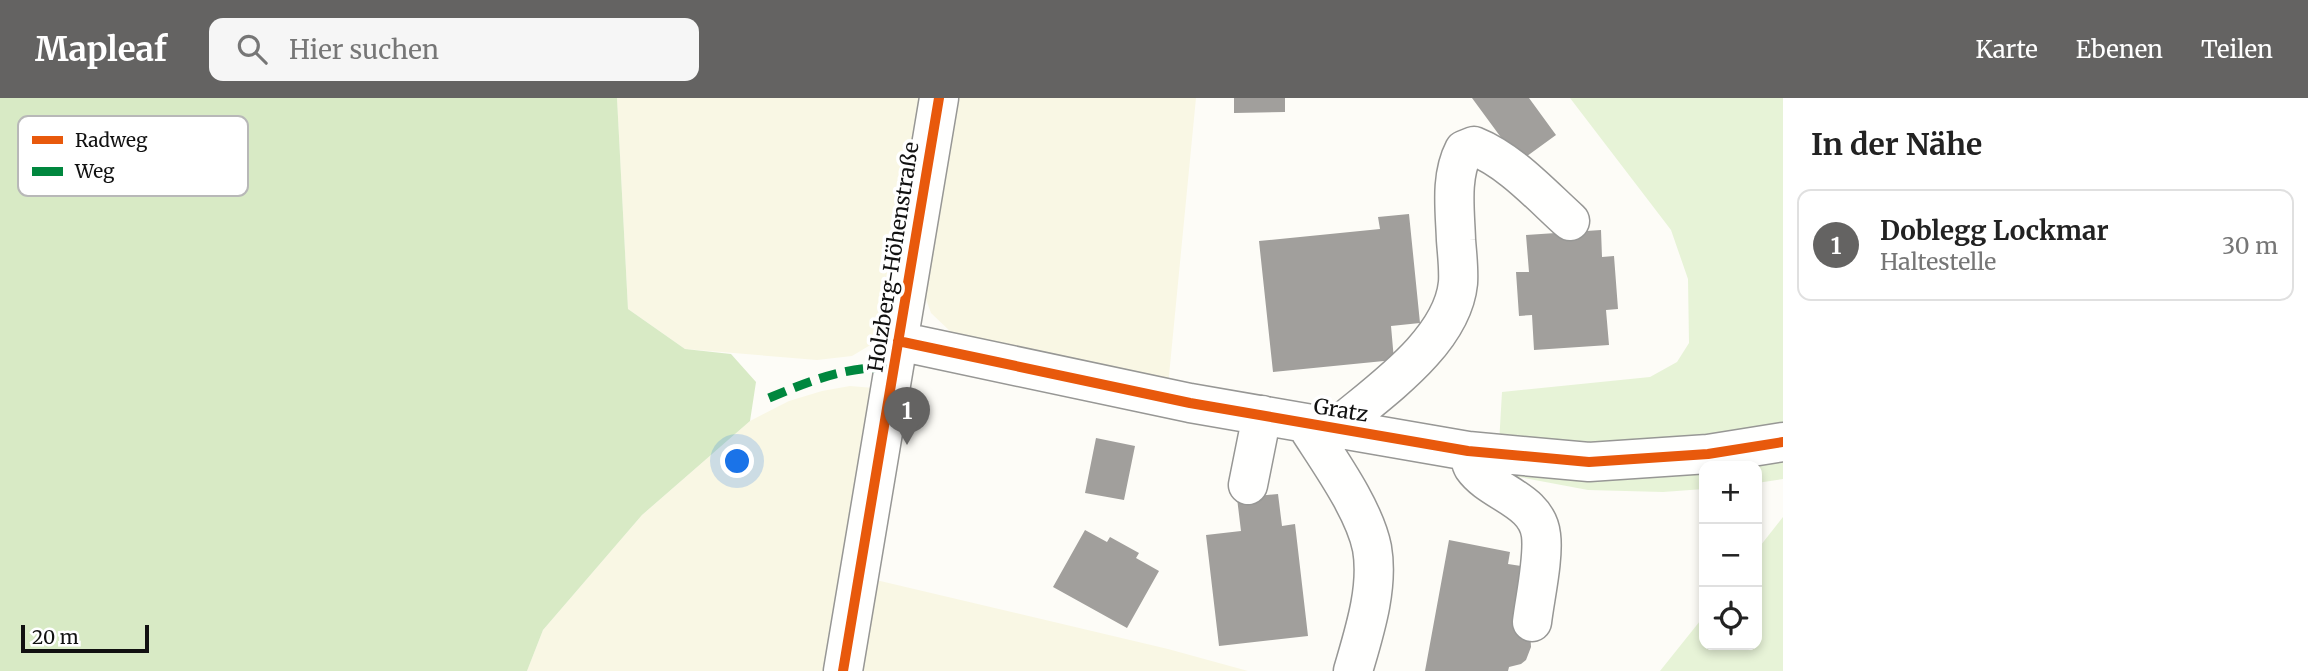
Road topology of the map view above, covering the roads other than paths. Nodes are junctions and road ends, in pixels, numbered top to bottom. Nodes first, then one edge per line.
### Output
1 (939, 98) edge
2 (1570, 220) dead end
3 (898, 341) junction
4 (1262, 415) junction
5 (1320, 426) junction
6 (1783, 442) edge
7 (1468, 451) junction
8 (1248, 485) dead end
9 (1532, 622) dead end
10 (843, 671) edge
11 (1353, 671) edge

1 - 3 street, Holzberg-Höhenstraße
2 - 5 street
3 - 4 street, Gratz
3 - 10 street, Holzberg-Höhenstraße
4 - 5 street, Gratz
4 - 8 street
5 - 7 street, Gratz
5 - 11 street
6 - 7 street, Gratz
7 - 9 street

